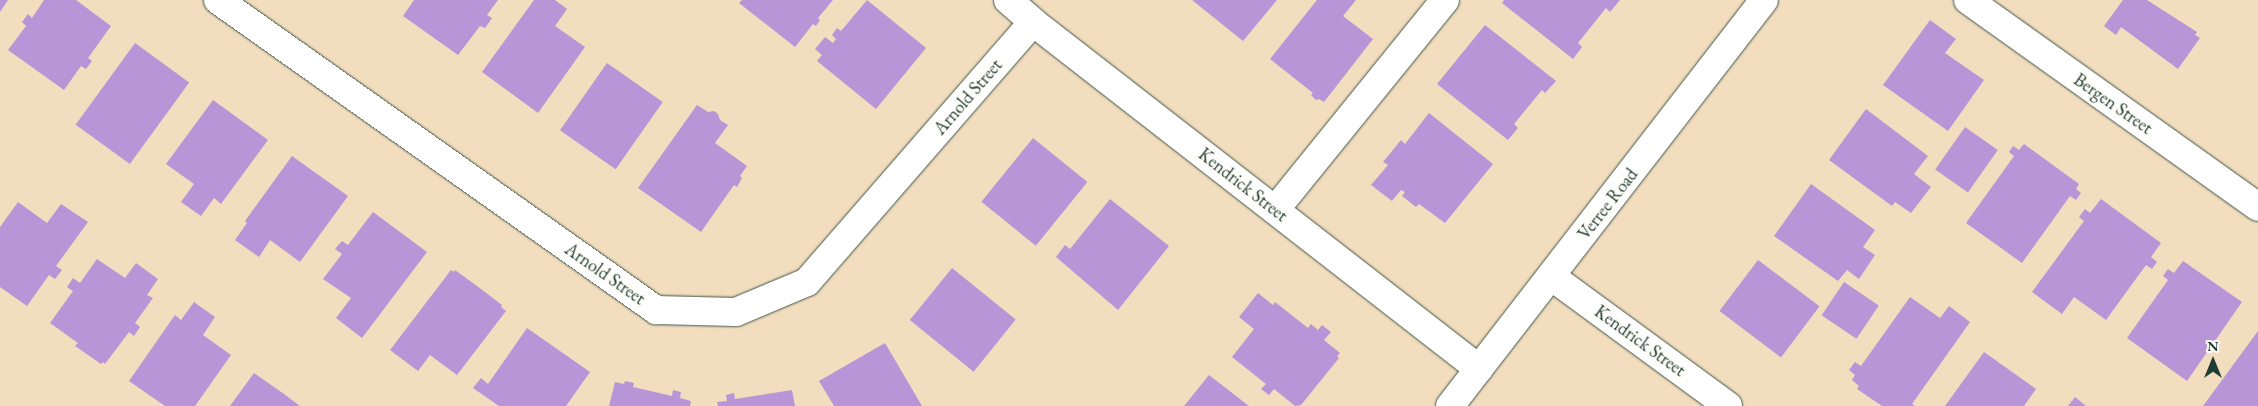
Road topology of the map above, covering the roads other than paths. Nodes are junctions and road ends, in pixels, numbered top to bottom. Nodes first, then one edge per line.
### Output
1 (218, 0) edge
2 (1008, 0) edge
3 (1444, 0) edge
4 (1764, 0) edge
5 (1968, 0) edge
6 (1033, 22) junction
7 (2258, 207) edge
8 (1275, 210) junction
9 (1552, 277) junction
10 (1479, 369) junction
11 (1450, 406) edge
12 (1728, 406) edge

1 - 6 street, Arnold Street
2 - 6 street, Kendrick Street
3 - 8 street
4 - 9 street, Verree Road
5 - 7 street, Bergen Street
6 - 8 street, Kendrick Street
8 - 10 street, Kendrick Street
9 - 10 street, Verree Road
9 - 12 street, Kendrick Street
10 - 11 street, Verree Road

